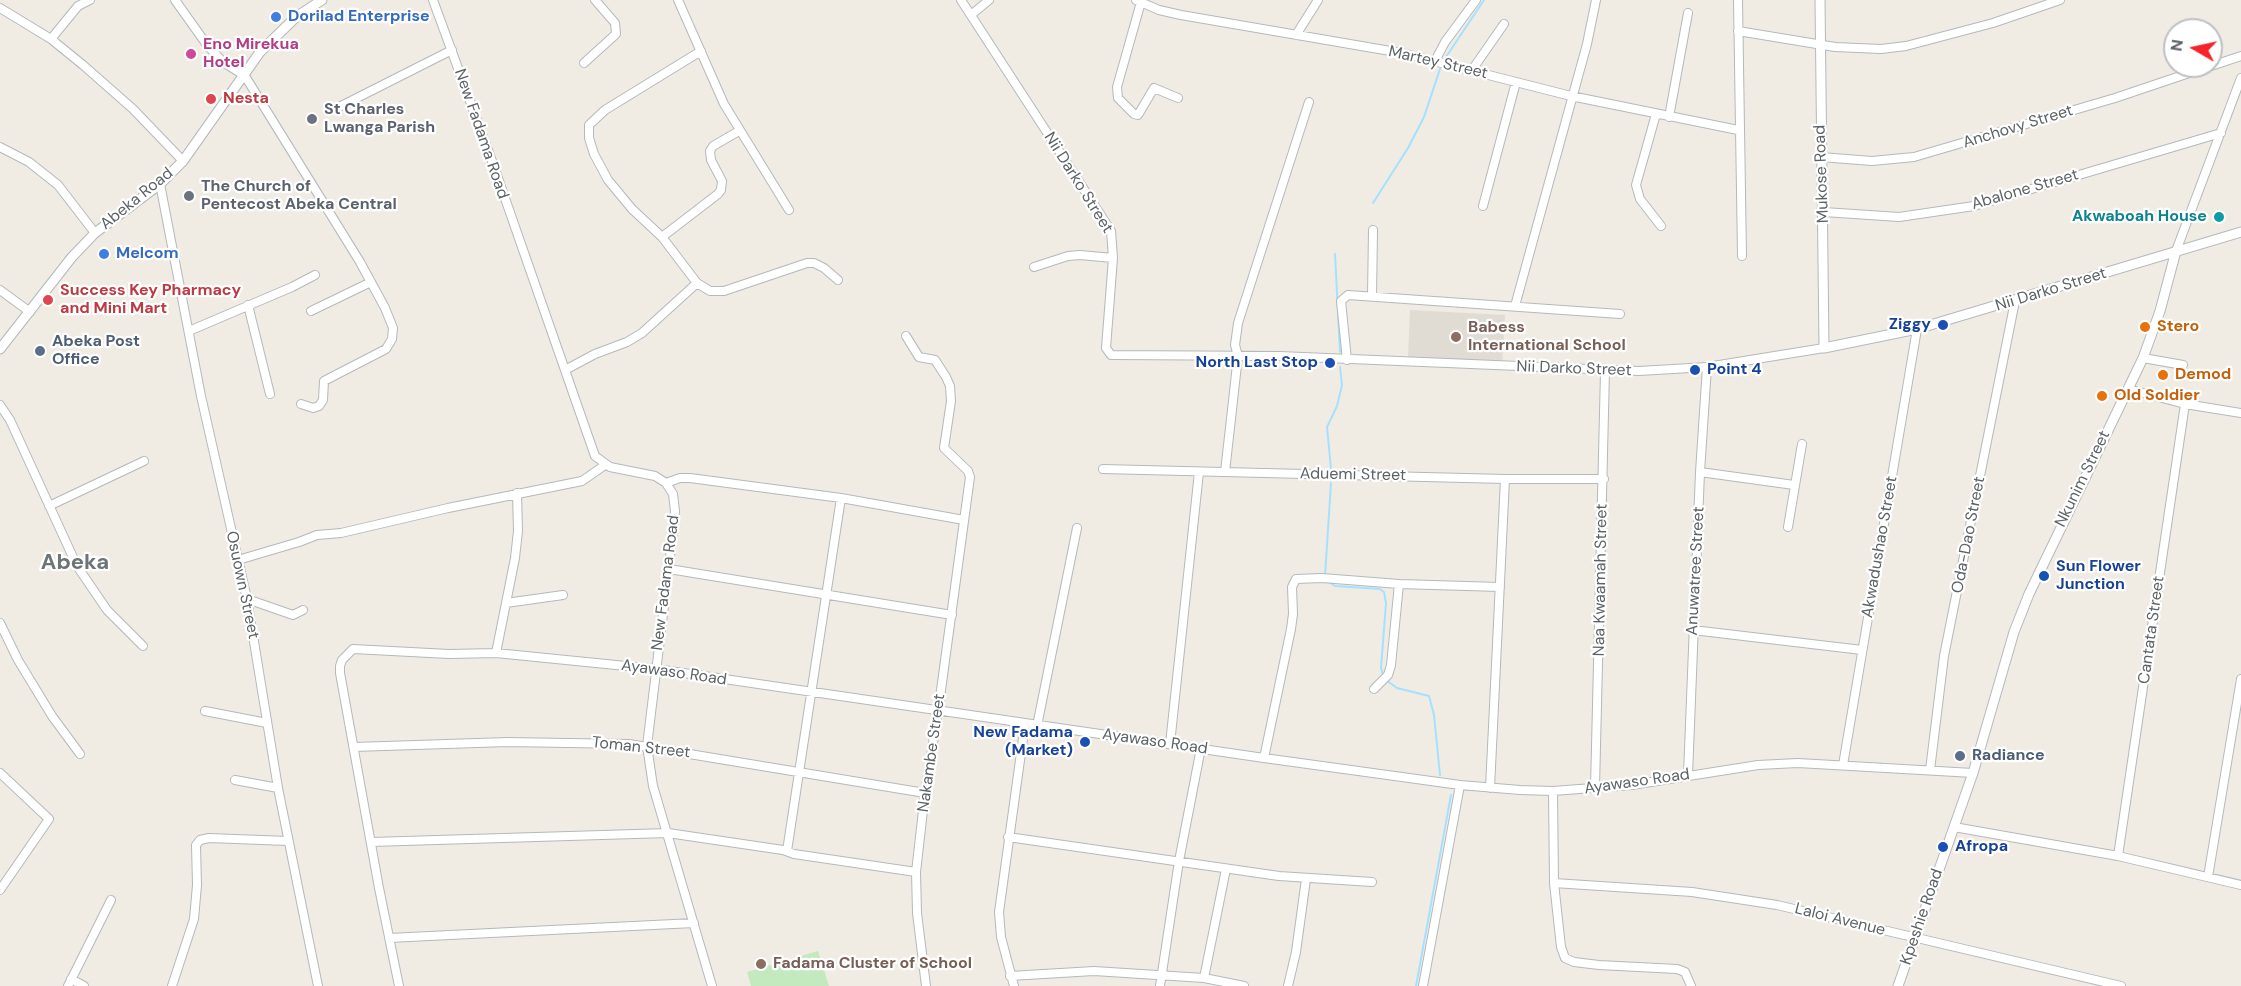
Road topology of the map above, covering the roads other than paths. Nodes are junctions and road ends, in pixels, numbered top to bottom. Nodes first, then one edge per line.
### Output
1 (90, 0) edge
2 (175, 0) edge
3 (322, 0) edge
4 (433, 0) edge
5 (595, 0) edge
6 (678, 0) edge
7 (961, 0) edge
8 (989, 0) edge
9 (1318, 0) edge
10 (1476, 0) edge
11 (1596, 0) edge
12 (1738, 0) edge
13 (1820, 0) edge
14 (2060, 0) edge
15 (1139, 1) edge
16 (0, 8) edge
17 (1688, 13) dead end
18 (970, 15) junction
19 (1503, 24) dead end
20 (1738, 31) junction
21 (1296, 35) junction
22 (51, 39) junction
23 (1819, 45) junction
24 (452, 50) junction
25 (701, 51) junction
26 (2241, 56) edge
27 (1435, 60) junction
28 (2223, 62) edge
29 (584, 63) dead end
30 (1472, 70) junction
31 (245, 75) junction
32 (2175, 78) edge
33 (2241, 78) edge
34 (1516, 82) junction
35 (1571, 96) junction
36 (1178, 98) dead end
37 (1309, 102) dead end
38 (337, 108) dead end
39 (1656, 114) junction
40 (1669, 117) junction
41 (739, 130) junction
42 (1738, 130) junction
43 (2222, 133) junction
44 (0, 147) edge
45 (1821, 157) junction
46 (183, 161) junction
47 (160, 184) junction
48 (1483, 206) dead end
49 (789, 210) dead end
50 (1824, 212) junction
51 (1661, 226) dead end
52 (1373, 230) dead end
53 (2241, 232) edge
54 (95, 233) junction
55 (662, 237) junction
56 (2176, 251) junction
57 (1742, 256) dead end
58 (1113, 258) junction
59 (1034, 267) dead end
60 (315, 275) dead end
61 (838, 280) dead end
62 (371, 282) junction
63 (697, 283) junction
64 (0, 290) edge
65 (1371, 296) junction
66 (2015, 301) junction
67 (248, 305) junction
68 (1515, 306) junction
69 (311, 311) dead end
70 (30, 312) junction
71 (1620, 314) dead end
72 (1917, 330) junction
73 (189, 331) junction
74 (906, 336) dead end
75 (0, 348) edge
76 (1824, 348) junction
77 (1238, 356) junction
78 (2143, 358) junction
79 (1345, 360) junction
80 (2183, 365) dead end
81 (1707, 367) junction
82 (565, 370) junction
83 (1605, 371) junction
84 (2128, 388) junction
85 (270, 394) dead end
86 (301, 404) dead end
87 (2185, 404) junction
88 (0, 405) edge
89 (2241, 413) edge
90 (1802, 444) dead end
91 (144, 461) dead end
92 (605, 465) junction
93 (1103, 469) dead end
94 (1199, 472) junction
95 (1225, 472) junction
96 (1700, 472) junction
97 (1505, 479) junction
98 (1604, 479) junction
99 (666, 483) junction
100 (1794, 485) junction
101 (517, 493) junction
102 (841, 498) junction
103 (49, 506) junction
104 (964, 520) junction
105 (1788, 527) dead end
106 (1077, 528) dead end
107 (238, 560) junction
108 (669, 569) junction
109 (1399, 584) junction
110 (1500, 587) junction
111 (563, 595) dead end
112 (825, 595) junction
113 (248, 599) junction
114 (506, 603) junction
115 (303, 610) dead end
116 (952, 615) junction
117 (0, 623) edge
118 (1693, 630) junction
119 (143, 646) dead end
120 (1862, 650) junction
121 (496, 653) junction
122 (656, 669) junction
123 (2241, 679) edge
124 (1374, 689) dead end
125 (811, 692) junction
126 (205, 711) dead end
127 (938, 712) junction
128 (267, 723) junction
129 (1024, 724) junction
130 (1037, 726) junction
131 (2237, 737) edge
132 (1170, 744) junction
133 (647, 746) junction
134 (354, 747) junction
135 (1201, 748) junction
136 (80, 754) dead end
137 (1264, 758) junction
138 (1843, 765) junction
139 (1930, 770) junction
140 (799, 772) junction
141 (0, 773) edge
142 (1973, 773) junction
143 (1688, 775) junction
144 (235, 780) dead end
145 (1460, 785) junction
146 (278, 788) junction
147 (1490, 788) junction
148 (1595, 788) junction
149 (1553, 791) junction
150 (925, 793) junction
151 (1954, 827) junction
152 (668, 833) junction
153 (1008, 837) junction
154 (288, 841) junction
155 (371, 842) junction
156 (1946, 848) joint
157 (787, 851) junction
158 (2118, 856) junction
159 (1179, 861) junction
160 (1226, 869) junction
161 (916, 872) junction
162 (2208, 877) junction
163 (1306, 879) junction
164 (1372, 882) dead end
165 (1554, 883) junction
166 (2241, 885) edge
167 (0, 890) edge
168 (111, 900) dead end
169 (694, 923) junction
170 (388, 938) junction
171 (1915, 938) junction
172 (1161, 975) junction
173 (1204, 978) junction
174 (69, 983) edge
175 (1012, 983) edge
176 (2091, 983) edge
177 (1226, 985) edge
178 (84, 986) edge
179 (172, 986) edge
180 (318, 986) edge
181 (399, 986) edge
182 (712, 986) edge
183 (926, 986) edge
184 (1160, 986) edge
185 (1244, 986) edge
186 (1288, 986) edge
187 (1423, 986) edge
188 (1691, 986) edge
189 (1898, 986) edge
190 (2121, 986) edge

1 - 22 street
2 - 31 street
3 - 31 street, Abeka Road
4 - 24 street, New Fadama Road
5 - 29 street
6 - 25 street
7 - 18 street, Nii Darko Street
8 - 18 street
9 - 21 street
10 - 27 street
11 - 35 street
12 - 20 street
13 - 23 street, Mukose Road
14 - 23 street
15 - 21 street, Martey Street
15 - 36 street
16 - 22 street
17 - 40 street
18 - 58 street, Nii Darko Street
19 - 30 street
20 - 23 street
20 - 42 street
21 - 27 street, Martey Street
22 - 46 street
23 - 45 street, Mukose Road
24 - 38 street
24 - 82 street, New Fadama Road
25 - 41 street
25 - 55 street
26 - 28 street, Anchovy Street
27 - 30 street, Martey Street
30 - 34 street, Martey Street
31 - 46 street, Abeka Road
31 - 62 street
32 - 45 street, Anchovy Street
33 - 43 street, Nkunim Street
34 - 35 street, Martey Street
34 - 48 street
35 - 39 street, Martey Street
35 - 68 street
37 - 77 street
39 - 40 street, Martey Street
39 - 51 street
40 - 42 street, Martey Street
41 - 49 street
41 - 55 street
42 - 57 street
43 - 50 street, Abalone Street
43 - 56 street, Nkunim Street
44 - 54 street
45 - 50 street, Mukose Road
46 - 47 street, Abeka Road
47 - 54 street, Abeka Road
47 - 73 street, Osuown Street
50 - 76 street, Mukose Road
52 - 65 street
53 - 56 street, Nii Darko Street
54 - 70 street, Abeka Road
55 - 63 street
56 - 66 street, Nii Darko Street
56 - 78 street, Nkunim Street
58 - 59 street
58 - 77 street, Nii Darko Street
60 - 67 street
61 - 63 street
62 - 69 street
62 - 86 street
63 - 82 street
64 - 70 street
65 - 68 street
65 - 79 street
66 - 72 street, Nii Darko Street
66 - 139 street, Oda-Dao Street
67 - 73 street
67 - 85 street
68 - 71 street
70 - 75 street, Abeka Road
72 - 76 street, Nii Darko Street
72 - 120 street, Akwadushao Street
73 - 107 street, Osuown Street
74 - 104 street, Nakambe Street
76 - 81 street, Nii Darko Street
77 - 79 street, Nii Darko Street
77 - 95 street
78 - 80 street
78 - 84 street, Nkunim Street
79 - 83 street, Nii Darko Street
81 - 83 street, Nii Darko Street
81 - 96 street, Anuwatree Street
82 - 92 street, New Fadama Road
83 - 98 street, Naa Kwaamah Street
84 - 87 street
84 - 142 street, Nkunim Street
87 - 89 street
87 - 158 street, Cantata Street
88 - 103 street
90 - 100 street
91 - 103 street
92 - 99 street
92 - 101 street
93 - 94 street, Aduemi Street
94 - 95 street, Aduemi Street
94 - 132 street
95 - 97 street, Aduemi Street
96 - 100 street
96 - 118 street, Anuwatree Street
97 - 98 street, Aduemi Street
97 - 110 street
98 - 148 street, Naa Kwaamah Street
99 - 102 street
99 - 108 street, New Fadama Road
100 - 105 street
101 - 107 street
101 - 114 street
102 - 104 street
102 - 112 street
103 - 119 street
104 - 116 street, Nakambe Street
106 - 130 street
107 - 113 street, Osuown Street
108 - 112 street
108 - 122 street, New Fadama Road
109 - 110 street
109 - 124 street
109 - 137 street
110 - 147 street
111 - 114 street
112 - 116 street
112 - 125 street
113 - 115 street
113 - 128 street, Osuown Street
114 - 121 street
116 - 127 street, Nakambe Street
117 - 136 street
118 - 120 street
118 - 143 street, Anuwatree Street
120 - 138 street, Akwadushao Street
121 - 122 street, Ayawaso Road
121 - 134 street, Ayawaso Road
122 - 125 street, Ayawaso Road
122 - 133 street, New Fadama Road
123 - 131 street
125 - 127 street, Ayawaso Road
125 - 140 street
126 - 128 street
127 - 129 street, Ayawaso Road
127 - 150 street, Nakambe Street
128 - 146 street, Osuown Street
129 - 130 street, Ayawaso Road
129 - 153 street
130 - 132 street, Ayawaso Road
131 - 162 street
132 - 135 street, Ayawaso Road
133 - 134 street, Toman Street
133 - 140 street, Toman Street
133 - 152 street, New Fadama Road
134 - 155 street
135 - 137 street, Ayawaso Road
135 - 159 street
137 - 145 street, Ayawaso Road
138 - 139 street, Ayawaso Road
138 - 143 street, Ayawaso Road
139 - 142 street, Ayawaso Road
140 - 150 street, Toman Street
140 - 157 street
141 - 167 street
142 - 151 street, Nkunim Street
143 - 148 street, Ayawaso Road
144 - 146 street
145 - 147 street, Ayawaso Road
145 - 187 street
146 - 154 street, Osuown Street
147 - 149 street, Ayawaso Road
148 - 149 street, Ayawaso Road
149 - 165 street
150 - 161 street, Nakambe Street
151 - 156 street, Nkunim Street
151 - 158 street
152 - 155 street
152 - 157 street
152 - 169 street, New Fadama Road
153 - 159 street
153 - 175 street
154 - 179 street
154 - 180 street, Osuown Street
155 - 170 street
156 - 171 street, Kpeshie Road
157 - 161 street
158 - 162 street
159 - 160 street
159 - 172 street
160 - 163 street
160 - 173 street
161 - 183 street, Nakambe Street
162 - 166 street
163 - 164 street
163 - 186 street
165 - 171 street, Laloi Avenue
165 - 188 street
168 - 174 street
169 - 170 street
169 - 182 street, New Fadama Road
170 - 181 street
171 - 176 street, Laloi Avenue
171 - 189 street, Kpeshie Road
172 - 173 street
172 - 175 street
172 - 184 street
173 - 177 street
174 - 178 street
176 - 190 street, Laloi Avenue
177 - 185 street

